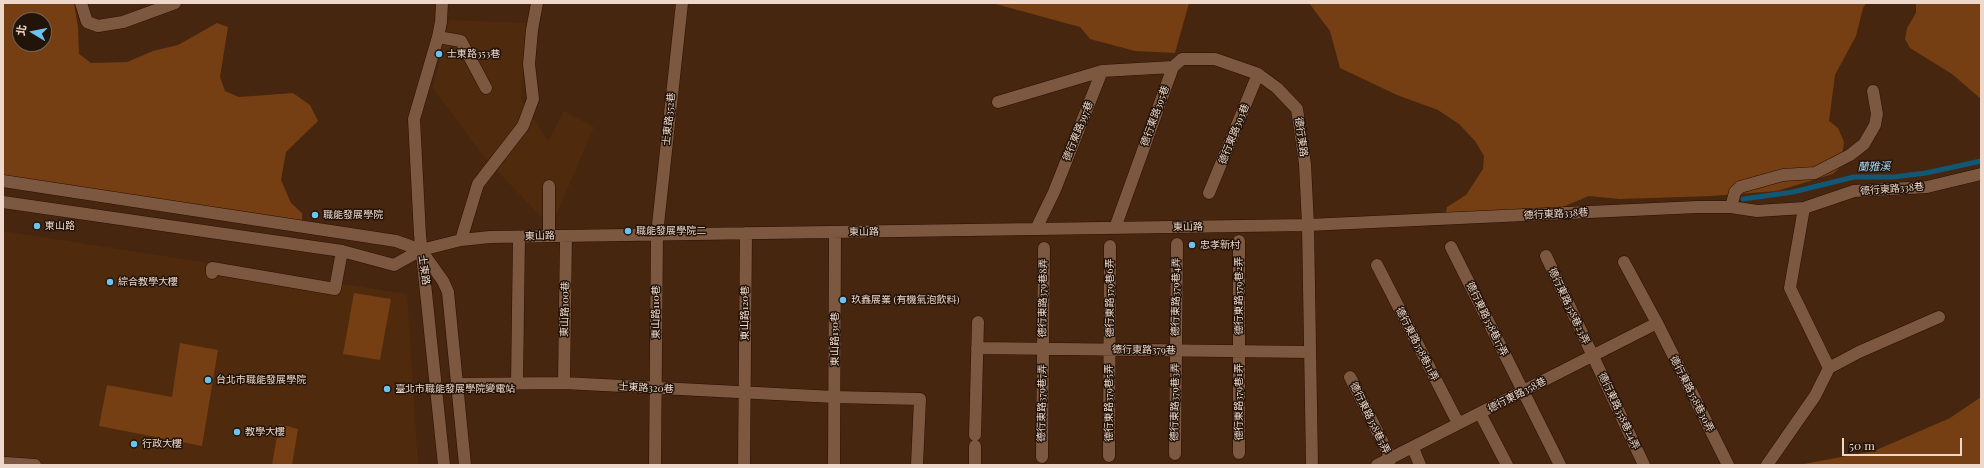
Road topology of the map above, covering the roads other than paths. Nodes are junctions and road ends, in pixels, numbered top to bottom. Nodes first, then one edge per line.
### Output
1 (81, 3) edge
2 (175, 3) edge
3 (442, 3) edge
4 (537, 3) edge
5 (682, 3) edge
6 (438, 37) junction
7 (1173, 67) junction
8 (1102, 71) junction
9 (1258, 74) junction
10 (486, 88) dead end
11 (1874, 91) dead end
12 (998, 102) dead end
13 (1981, 174) edge
14 (3, 181) edge
15 (549, 186) dead end
16 (1209, 193) dead end
17 (3, 202) edge
18 (1731, 207) junction
19 (1804, 208) junction
20 (1308, 225) junction
21 (1115, 228) junction
22 (1036, 229) junction
23 (835, 232) junction
24 (746, 233) junction
25 (656, 234) junction
26 (549, 236) junction
27 (566, 236) junction
28 (519, 237) junction
29 (460, 240) junction
30 (1239, 241) dead end
31 (1177, 244) dead end
32 (1110, 246) dead end
33 (1451, 247) dead end
34 (1044, 248) dead end
35 (421, 250) junction
36 (342, 251) junction
37 (1546, 256) dead end
38 (1624, 262) dead end
39 (1377, 265) dead end
40 (212, 272) dead end
41 (1939, 317) dead end
42 (978, 322) dead end
43 (1657, 323) junction
44 (977, 348) junction
45 (1043, 349) junction
46 (1110, 350) junction
47 (1176, 350) junction
48 (1239, 351) junction
49 (1310, 352) junction
50 (1593, 356) junction
51 (1829, 368) junction
52 (1350, 377) dead end
53 (517, 383) junction
54 (564, 383) junction
55 (457, 384) junction
56 (655, 389) junction
57 (745, 392) junction
58 (1523, 392) junction
59 (834, 397) junction
60 (1480, 413) junction
61 (1458, 423) junction
62 (1413, 448) junction
63 (1239, 453) dead end
64 (1175, 454) dead end
65 (1042, 456) dead end
66 (1109, 456) dead end
67 (1391, 459) junction
68 (6, 463) dead end
69 (35, 465) edge
70 (444, 465) edge
71 (465, 465) edge
72 (655, 465) edge
73 (744, 465) edge
74 (834, 465) edge
75 (917, 465) edge
76 (975, 465) edge
77 (1312, 465) edge
78 (1377, 465) edge
79 (1420, 465) edge
80 (1507, 465) edge
81 (1560, 465) edge
82 (1644, 465) edge
83 (1728, 465) edge
84 (1767, 465) edge

1 - 2 street
3 - 6 street
4 - 29 street
5 - 25 street, 士東路352巷
6 - 10 street
6 - 35 street
7 - 8 street, 德行東路
7 - 9 street, 德行東路
7 - 21 street, 德行東路395巷
8 - 12 street, 德行東路
8 - 22 street, 德行東路397巷
9 - 16 street, 德行東路393巷
9 - 20 street, 德行東路
11 - 18 street
13 - 19 street, 德行東路338巷
14 - 35 street
15 - 26 street
17 - 36 street, 東山路
18 - 19 street, 德行東路338巷
18 - 20 street, 德行東路338巷
19 - 51 street
20 - 21 street, 東山路
20 - 49 street, 德行東路
21 - 22 street, 東山路
22 - 23 street, 東山路
23 - 24 street, 東山路
23 - 59 street, 東山路130巷
24 - 25 street, 東山路
24 - 57 street, 東山路120巷
25 - 27 street, 東山路
25 - 56 street, 東山路110巷
26 - 27 street, 東山路
26 - 28 street, 東山路
27 - 54 street, 東山路100巷
28 - 29 street, 東山路
28 - 53 street
29 - 35 street, 東山路
30 - 48 street, 德行東路379巷2弄
31 - 47 street, 德行東路379巷4弄
32 - 46 street, 德行東路379巷6弄
33 - 58 street, 德行東路358巷17弄
34 - 45 street, 德行東路379巷8弄
35 - 36 street, 東山路
35 - 55 street, 士東路
35 - 70 street, 士東路
36 - 40 street
37 - 50 street, 德行東路358巷23弄
38 - 43 street, 德行東路358巷30弄
39 - 61 street, 德行東路358巷11弄
41 - 51 street
42 - 44 street
43 - 50 street, 德行東路358巷
43 - 83 street, 德行東路358巷30弄
44 - 45 street, 德行東路379巷
44 - 76 street
45 - 46 street, 德行東路379巷
45 - 65 street, 德行東路379巷7弄
46 - 47 street, 德行東路379巷
46 - 66 street, 德行東路379巷5弄
47 - 48 street, 德行東路379巷
47 - 64 street, 德行東路379巷3弄
48 - 49 street, 德行東路379巷
48 - 63 street, 德行東路379巷1弄
49 - 77 street, 德行東路
50 - 58 street, 德行東路358巷
50 - 82 street, 德行東路358巷24弄
51 - 84 street
52 - 67 street, 德行東路358巷5弄
53 - 54 street, 士東路320巷
53 - 55 street, 士東路320巷
54 - 56 street, 士東路320巷
55 - 71 street, 士東路
56 - 57 street, 士東路320巷
56 - 72 street, 東山路110巷
57 - 59 street, 士東路320巷
57 - 73 street, 東山路120巷
58 - 60 street, 德行東路358巷
58 - 81 street, 德行東路358巷17弄
59 - 74 street, 東山路130巷
59 - 75 street, 士東路320巷
60 - 61 street, 德行東路358巷
60 - 80 street
61 - 62 street, 德行東路358巷
62 - 67 street, 德行東路358巷
62 - 79 street
67 - 78 street, 德行東路358巷
68 - 69 street

